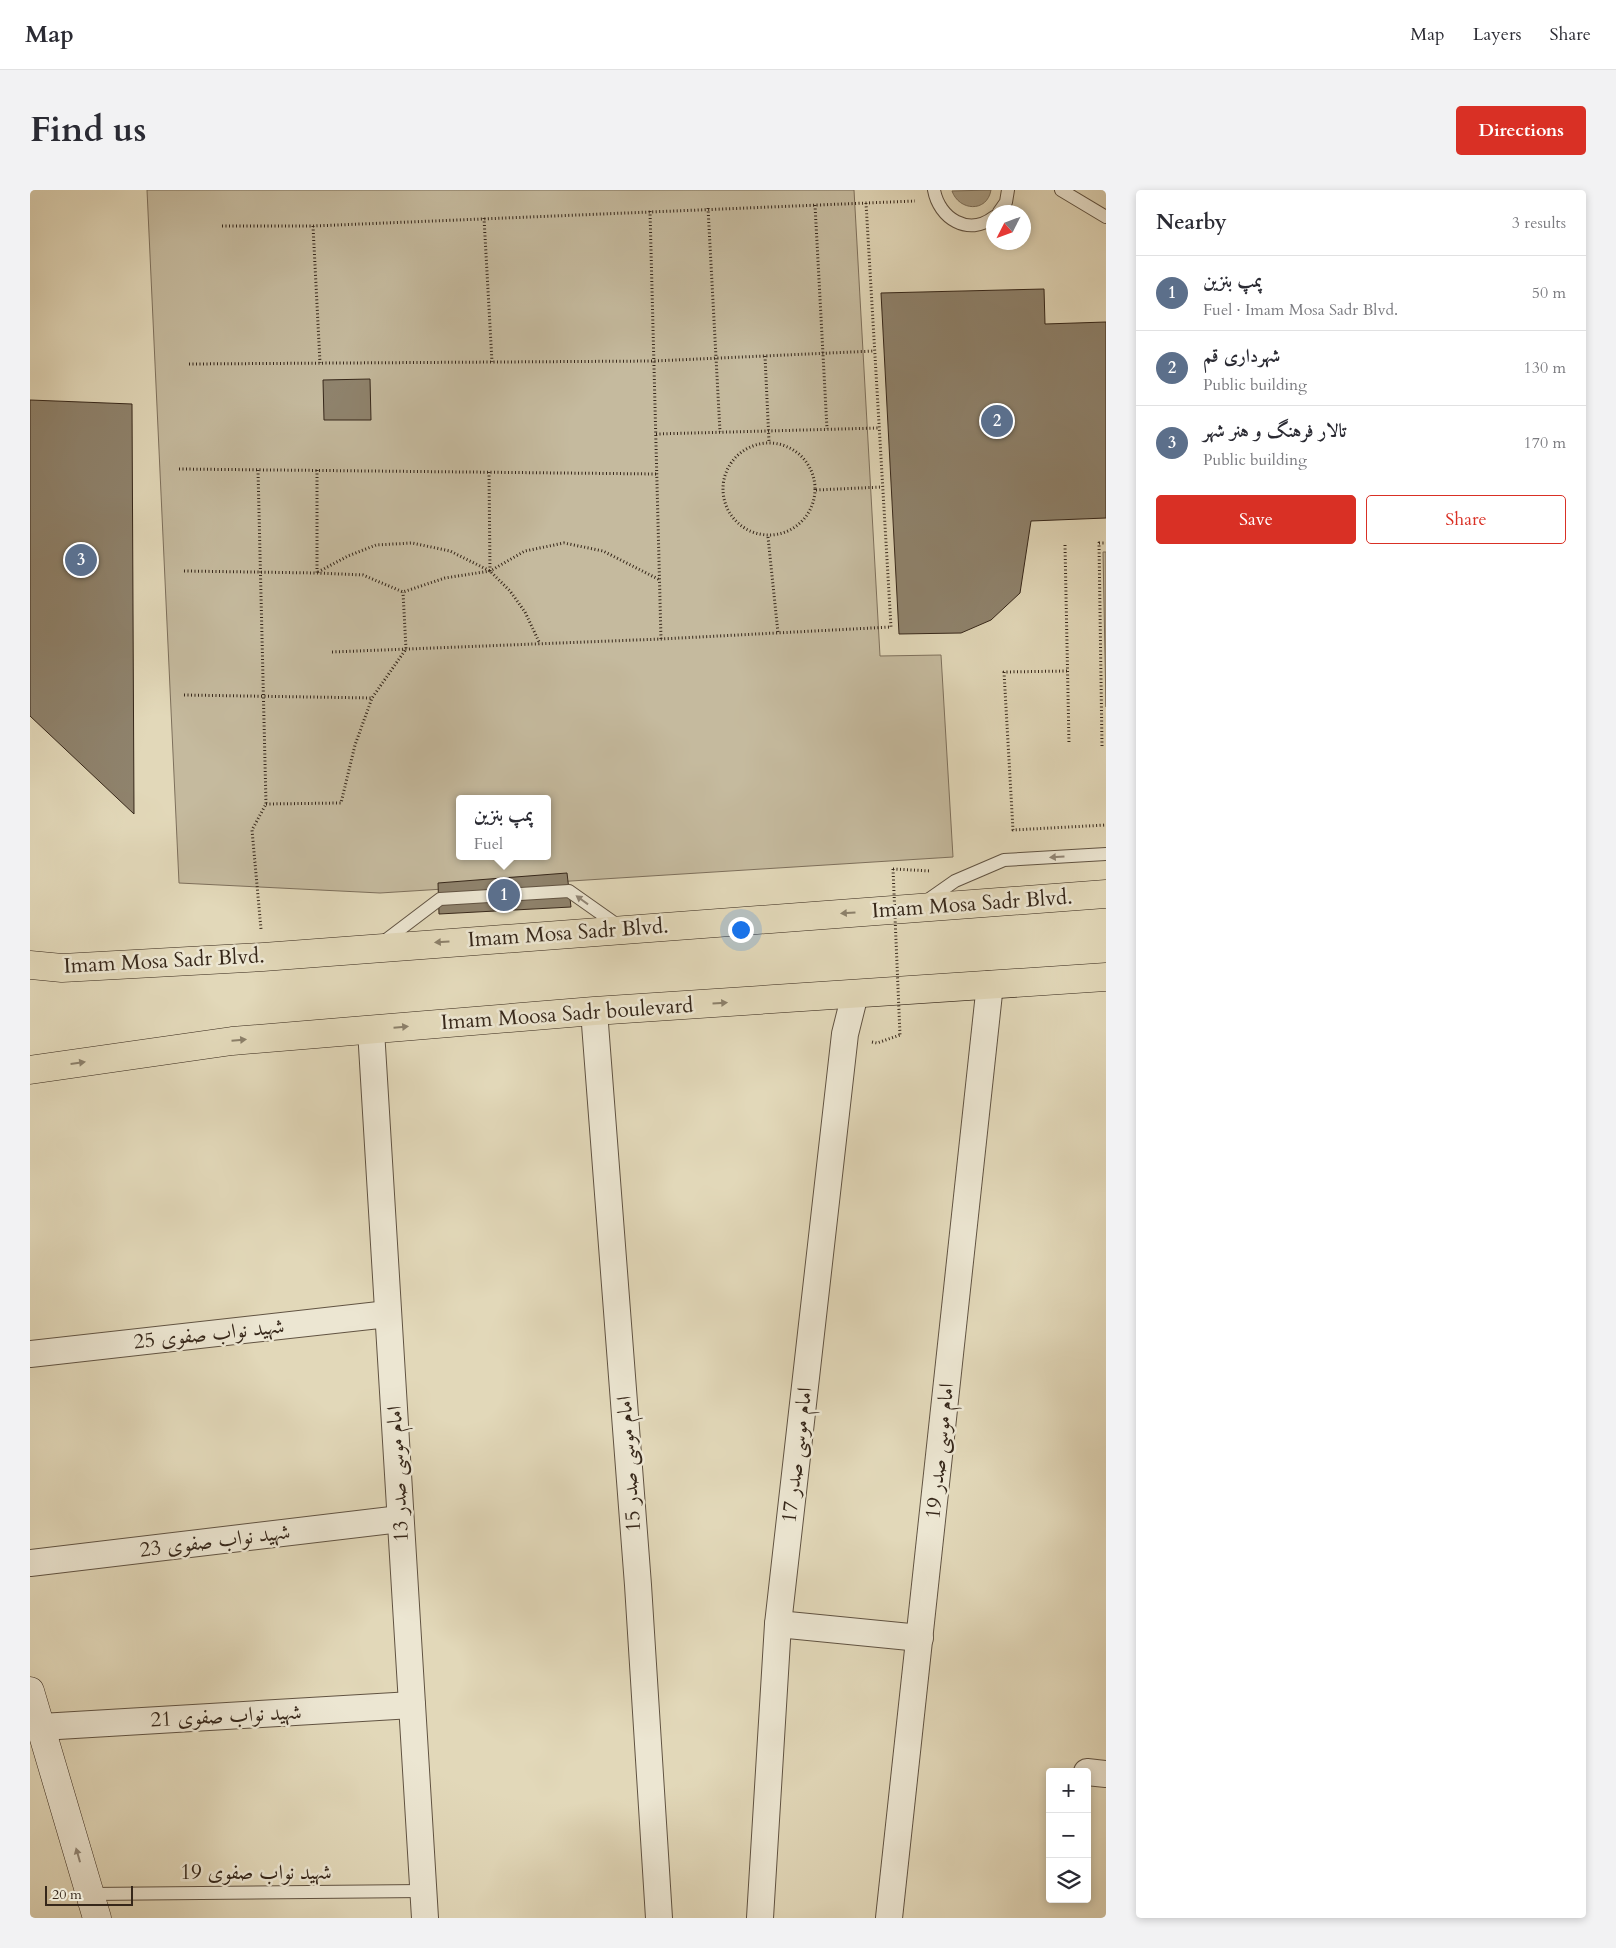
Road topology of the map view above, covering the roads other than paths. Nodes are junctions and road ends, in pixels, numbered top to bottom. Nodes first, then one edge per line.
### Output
1 (1008, 190) edge
2 (1061, 190) edge
3 (935, 195) edge
4 (1004, 205) edge
5 (1106, 217) edge
6 (986, 221) edge
7 (1106, 854) edge
8 (1106, 894) edge
9 (916, 909) junction
10 (622, 929) junction
11 (378, 947) junction
12 (30, 964) edge
13 (1106, 977) edge
14 (990, 984) junction
15 (855, 994) junction
16 (594, 1011) junction
17 (371, 1030) junction
18 (30, 1047) edge
19 (41, 1068) edge
20 (388, 1314) junction
21 (30, 1354) edge
22 (400, 1519) junction
23 (30, 1563) edge
24 (778, 1624) junction
25 (920, 1638) junction
26 (30, 1691) edge
27 (412, 1705) junction
28 (41, 1727) junction
29 (1091, 1773) edge
30 (1106, 1774) edge
31 (423, 1892) junction
32 (93, 1906) edge
33 (425, 1918) edge
34 (659, 1918) edge
35 (760, 1918) edge
36 (890, 1918) edge

1 - 4 lane
2 - 5 lane
3 - 6 lane
7 -> 9 lane
8 - 9 main road, Imam Mosa Sadr Blvd.
9 -> 10 main road, Imam Mosa Sadr Blvd.
10 -> 11 main road, Imam Mosa Sadr Blvd.
10 -> 11 lane
11 - 12 main road, Imam Mosa Sadr Blvd.
13 - 14 main road, Imam Moosa Sadr boulevard
14 - 15 main road, Imam Moosa Sadr boulevard
14 - 25 street, امام موسی صدر 19
16 -> 15 main road, Imam Moosa Sadr boulevard
15 - 24 street, امام موسی صدر 17
17 -> 16 main road, Imam Moosa Sadr boulevard
16 - 34 street, امام موسی صدر 15
19 -> 17 main road, Imam Moosa Sadr boulevard
17 - 20 street, امام موسی صدر 13
18 - 19 main road
20 - 21 street, شهید نواب صفوی 25
20 - 22 street, امام موسی صدر 13
22 - 23 street, شهید نواب صفوی 23
22 - 27 street, امام موسی صدر 13
24 - 25 street
24 - 35 street, امام موسی صدر 17
25 - 36 street, امام موسی صدر 19
26 - 28 main road
27 - 28 street, شهید نواب صفوی 21
27 - 31 street, امام موسی صدر 13
32 -> 28 main road
29 - 30 street
31 - 32 lane, شهید نواب صفوی 19
31 - 33 street, امام موسی صدر 13

